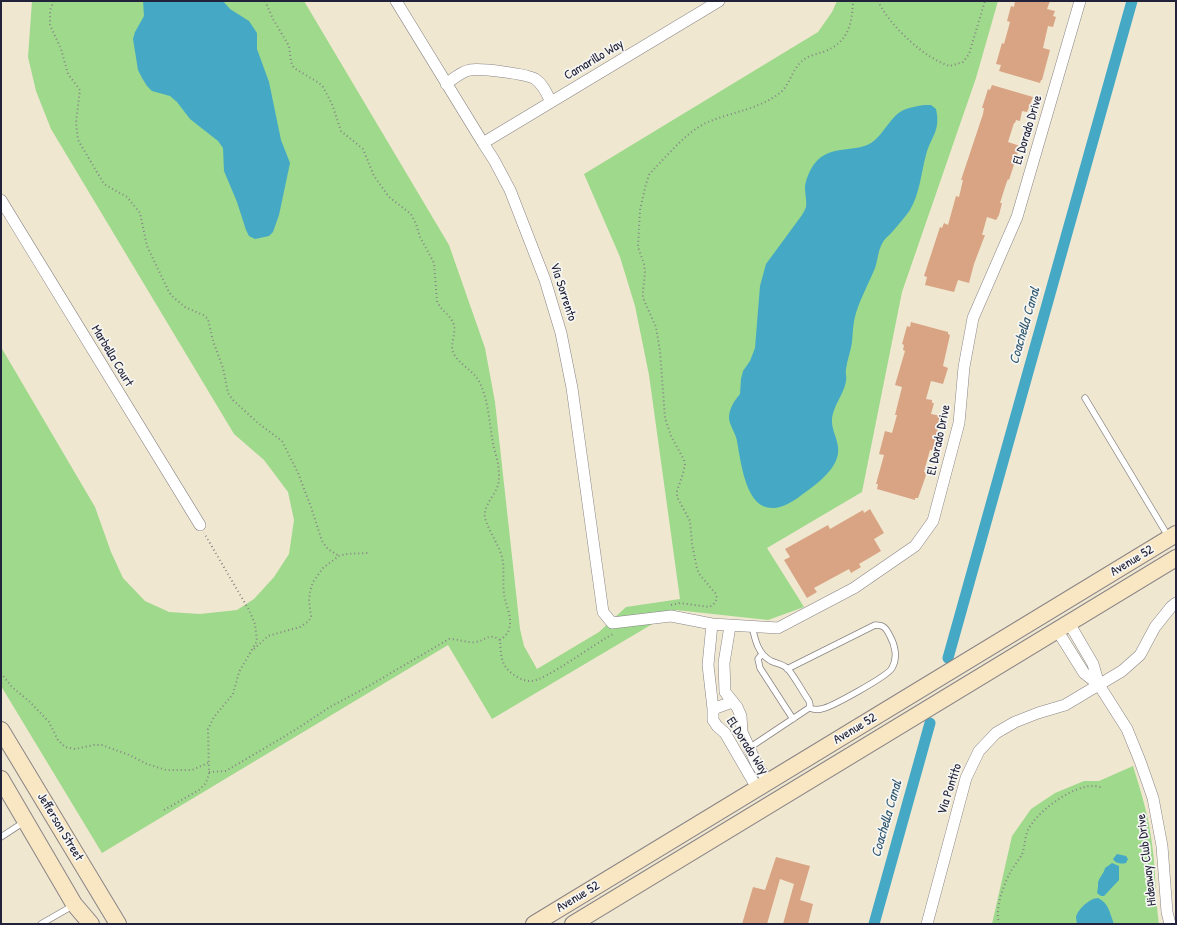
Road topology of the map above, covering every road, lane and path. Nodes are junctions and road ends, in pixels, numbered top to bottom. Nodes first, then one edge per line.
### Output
1 (54, 1) edge
2 (266, 1) edge
3 (396, 1) edge
4 (720, 1) edge
5 (853, 1) edge
6 (878, 1) edge
7 (985, 1) edge
8 (1080, 1) edge
9 (446, 84) junction
10 (552, 102) junction
11 (483, 143) junction
12 (1, 200) edge
13 (1085, 398) dead end
14 (200, 525) joint
15 (1169, 538) edge
16 (368, 553) dead end
17 (339, 556) junction
18 (1176, 558) edge
19 (1119, 568) junction
20 (1107, 600) junction
21 (1176, 604) edge
22 (669, 606) dead end
23 (712, 624) junction
24 (730, 626) junction
25 (752, 626) junction
26 (1062, 627) junction
27 (613, 628) junction
28 (500, 640) junction
29 (250, 653) junction
30 (762, 654) junction
31 (787, 669) junction
32 (1, 673) edge
33 (1099, 685) junction
34 (732, 702) junction
35 (808, 708) junction
36 (713, 709) junction
37 (793, 719) junction
38 (862, 724) junction
39 (1, 730) edge
40 (749, 748) junction
41 (208, 763) junction
42 (209, 772) junction
43 (1, 779) edge
44 (762, 784) junction
45 (1103, 788) dead end
46 (792, 791) junction
47 (164, 810) dead end
48 (26, 821) junction
49 (1, 836) edge
50 (702, 846) junction
51 (581, 896) junction
52 (74, 904) junction
53 (41, 924) edge
54 (82, 924) edge
55 (91, 924) edge
56 (118, 924) edge
57 (534, 924) edge
58 (550, 924) edge
59 (573, 924) edge
60 (927, 924) edge
61 (999, 924) edge
62 (1170, 924) edge

1 - 17 path
2 - 28 path
3 - 9 street, Via Sorrento
4 - 10 street, Camarillo Way
5 - 22 path
6 - 7 path
8 - 25 street, El Dorado Drive
9 - 10 street
9 - 11 street, Via Sorrento
10 - 11 street, Camarillo Way
11 - 27 street, Via Sorrento
12 - 14 street, Marbella Court
13 - 15 lane
14 - 29 path
15 - 19 main road, Avenue 52
15 - 20 main road
16 - 17 path
17 - 29 path
18 - 20 main road, Avenue 52
19 - 26 main road
19 - 38 main road, Avenue 52
20 - 26 main road, Avenue 52
21 - 33 street, Via Pontito
23 - 24 street, El Dorado Drive
23 - 27 street, El Dorado Drive
23 - 36 street, El Dorado Way
24 - 25 street, El Dorado Drive
24 - 34 street, El Dorado Way
25 - 30 lane
26 - 33 street, Hideaway Club Drive
26 - 46 main road, Avenue 52
27 - 28 path
28 - 42 path
29 - 41 path
30 - 31 lane
30 - 37 lane
31 - 35 lane
31 - 35 lane
32 - 41 path
33 - 60 street, Via Pontito
33 - 62 street, Hideaway Club Drive
34 - 36 street
34 - 40 street, El Dorado Way
35 - 37 lane
36 - 44 street, El Dorado Way
37 - 40 lane
38 - 44 main road, Avenue 52
38 - 46 main road
39 - 56 main road, Jefferson Street
40 - 44 street, El Dorado Way
41 - 42 path
42 - 47 path
43 - 48 main road, Jefferson Street
44 - 50 main road
44 - 51 main road, Avenue 52
45 - 61 path
46 - 50 main road, Avenue 52
48 - 49 lane
48 - 52 main road, Jefferson Street
50 - 59 main road, Avenue 52
51 - 57 main road, Avenue 52
51 - 58 main road
52 - 53 lane
52 - 54 main road
52 - 55 main road, Jefferson Street

